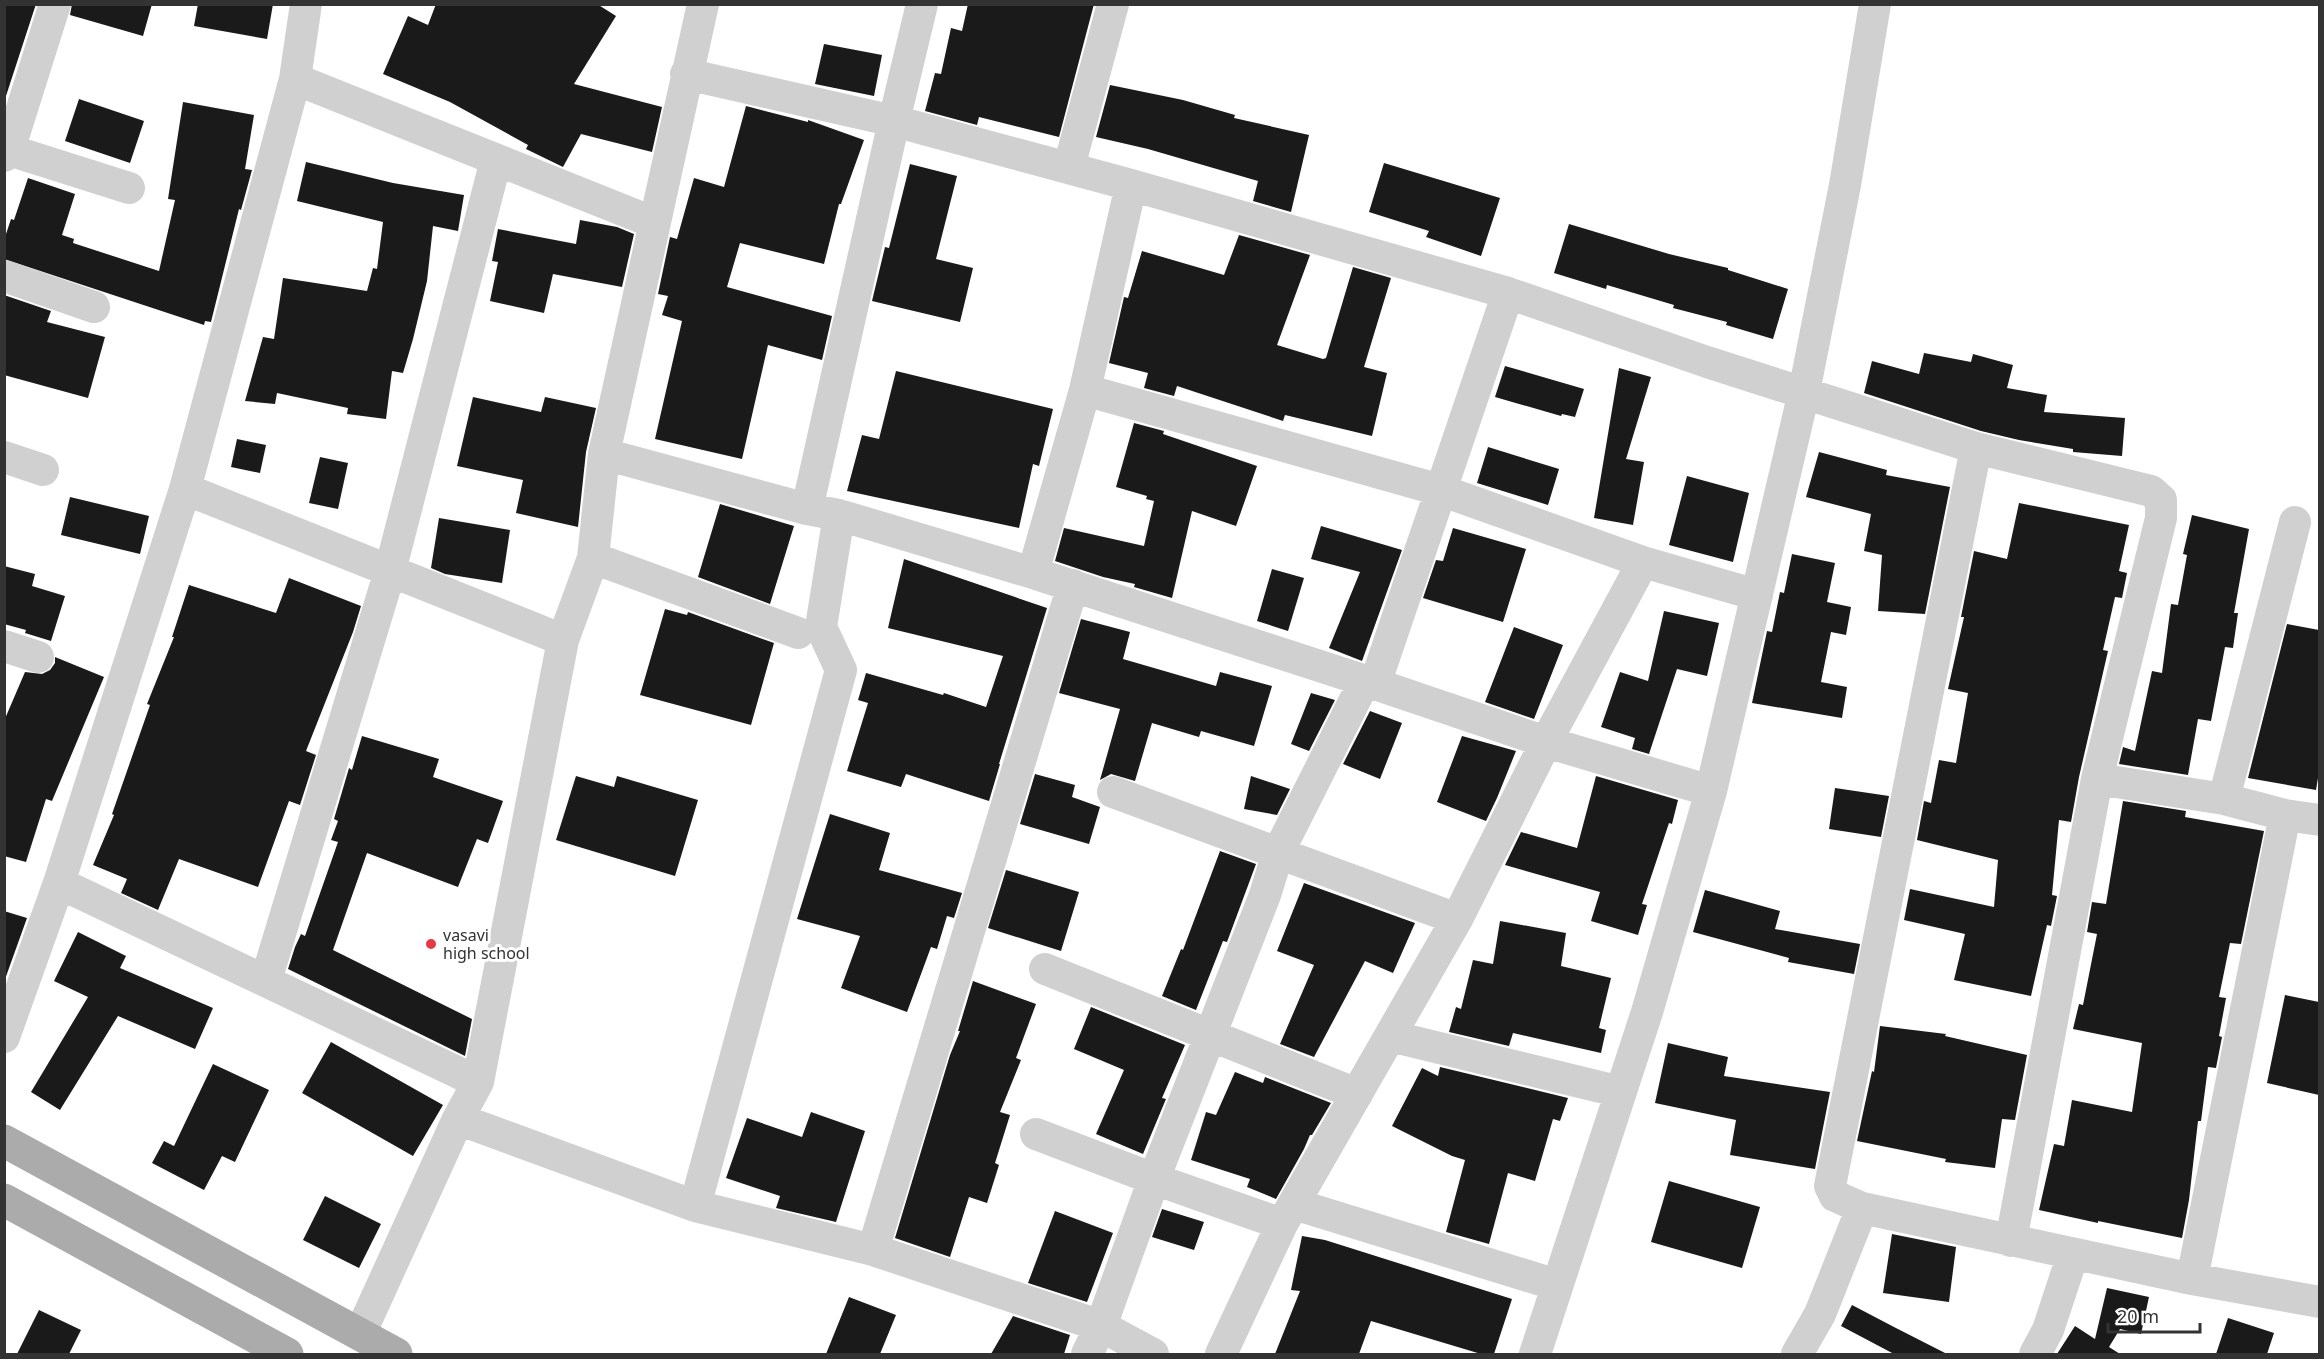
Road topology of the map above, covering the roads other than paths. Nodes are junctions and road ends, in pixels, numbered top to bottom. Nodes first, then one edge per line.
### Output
1 (54, 4) edge
2 (306, 4) edge
3 (922, 4) edge
4 (1113, 4) edge
5 (1875, 4) edge
6 (700, 5) edge
7 (686, 74) junction
8 (295, 79) junction
9 (894, 121) junction
10 (7, 153) edge
11 (496, 160) junction
12 (1069, 167) junction
13 (1131, 185) junction
14 (129, 188) dead end
15 (655, 223) junction
16 (4, 276) edge
17 (1508, 293) junction
18 (94, 307) dead end
19 (1085, 390) junction
20 (1804, 392) junction
21 (1976, 448) junction
22 (604, 453) junction
23 (4, 457) edge
24 (43, 470) dead end
25 (185, 489) junction
26 (1440, 490) junction
27 (807, 509) junction
28 (839, 515) junction
29 (2295, 522) dead end
30 (593, 558) junction
31 (1643, 562) junction
32 (390, 571) junction
33 (1033, 573) junction
34 (1073, 585) junction
35 (1757, 594) junction
36 (798, 633) dead end
37 (562, 640) junction
38 (4, 646) edge
39 (39, 657) dead end
40 (1370, 682) junction
41 (1546, 742) junction
42 (2097, 779) junction
43 (1711, 791) junction
44 (1113, 792) dead end
45 (2224, 800) junction
46 (2285, 815) junction
47 (2319, 820) edge
48 (1278, 853) junction
49 (59, 883) junction
50 (1457, 919) junction
51 (1045, 969) dead end
52 (266, 980) junction
53 (1210, 1035) junction
54 (1390, 1036) junction
55 (4, 1037) edge
56 (478, 1082) junction
57 (1621, 1092) junction
58 (1357, 1094) junction
59 (458, 1119) junction
60 (1036, 1134) dead end
61 (4, 1142) edge
62 (1154, 1179) junction
63 (4, 1200) edge
64 (696, 1206) junction
65 (1862, 1208) junction
66 (1288, 1214) junction
67 (2012, 1241) junction
68 (873, 1250) junction
69 (2073, 1254) junction
70 (2192, 1279) junction
71 (1557, 1285) junction
72 (2319, 1302) edge
73 (1101, 1326) junction
74 (360, 1334) junction
75 (287, 1354) edge
76 (396, 1354) edge
77 (1087, 1354) edge
78 (1153, 1354) edge
79 (1221, 1354) edge
80 (1535, 1354) edge
81 (1797, 1354) edge
82 (2035, 1354) edge

1 - 10 street
2 - 8 street
3 - 9 street
4 - 12 street
5 - 20 street
6 - 7 street
7 - 9 street
7 - 15 street
8 - 11 street
8 - 25 street
9 - 12 street
9 - 27 street
10 - 14 street
11 - 15 street
11 - 32 street
12 - 13 street
13 - 17 street
13 - 19 street
15 - 22 street
16 - 18 street
17 - 20 street
17 - 26 street
19 - 26 street
19 - 33 street
20 - 21 street
20 - 35 street
21 - 42 street
21 - 65 street
22 - 27 street
22 - 30 street
23 - 24 street
25 - 32 street
25 - 49 street
26 - 31 street
26 - 40 street
27 - 28 street
28 - 33 street
28 - 64 street
29 - 45 street
30 - 36 street
30 - 37 street
31 - 35 street
31 - 41 street
32 - 37 street
32 - 52 street
33 - 34 street
34 - 40 street
34 - 68 street
35 - 43 street
37 - 56 street
38 - 39 street
40 - 41 street
40 - 48 street
41 - 43 street
41 - 50 street
42 - 45 street
42 - 67 street
43 - 57 street
44 - 48 street
45 - 46 street
46 - 47 street
46 - 70 street
48 - 50 street
48 - 53 street
49 - 52 street
49 - 55 street
50 - 54 street
51 - 53 street
52 - 56 street
53 - 58 street
53 - 62 street
54 - 57 street
54 - 58 street
56 - 59 street
57 - 71 street
58 - 66 street
59 - 64 street
59 - 74 street
60 - 62 street
61 - 74 main road
62 - 66 street
62 - 73 street
63 - 75 main road
64 - 68 street
65 - 67 street
65 - 81 street
66 - 71 street
66 - 79 street
67 - 69 street
68 - 73 street
69 - 70 street
69 - 82 street
70 - 72 street
71 - 80 street
73 - 77 street
73 - 78 street
74 - 76 main road

